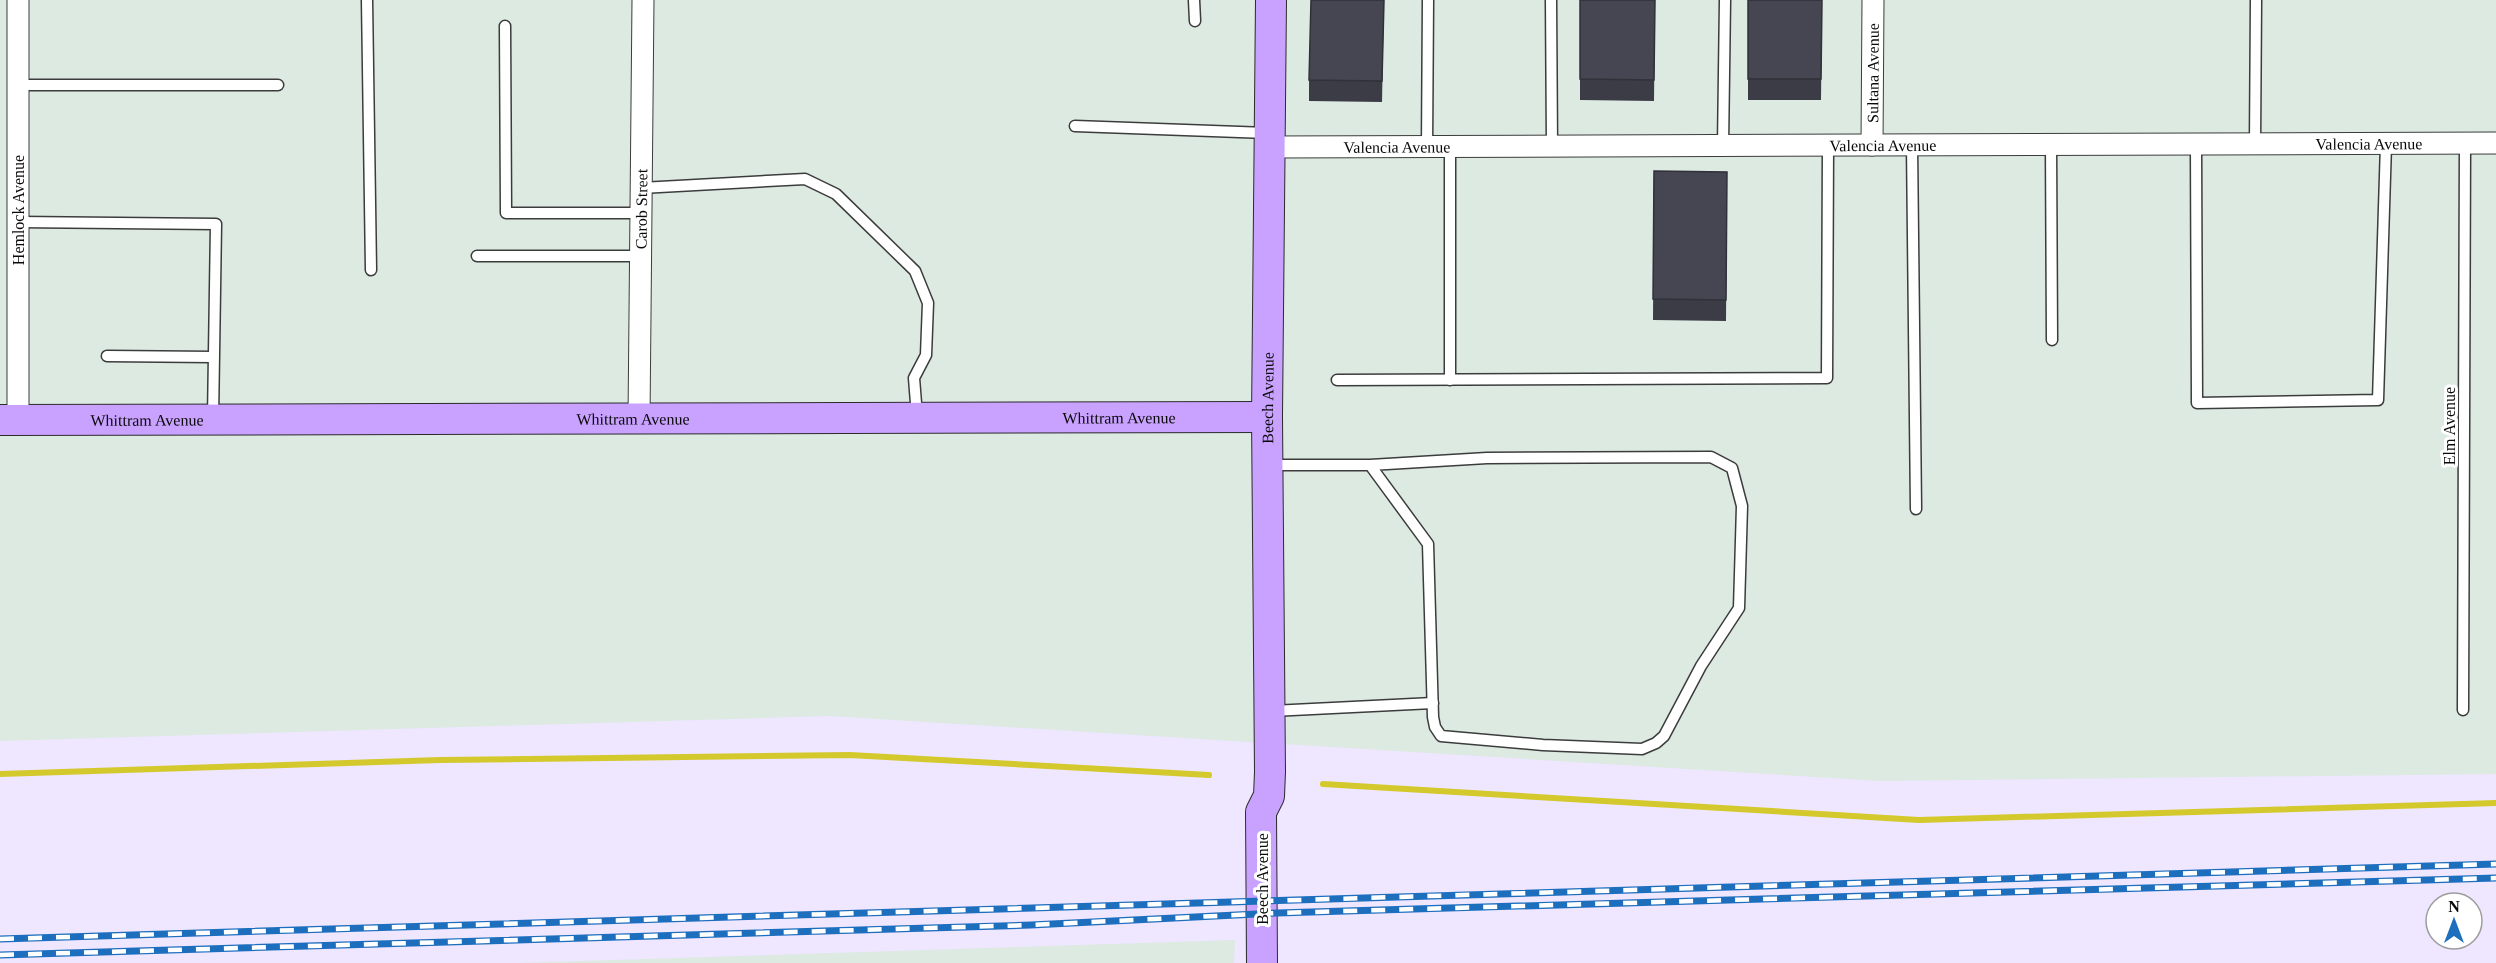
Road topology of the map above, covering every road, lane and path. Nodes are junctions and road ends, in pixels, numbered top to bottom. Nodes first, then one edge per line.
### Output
1 (18, 0) edge
2 (367, 0) edge
3 (643, 0) edge
4 (1194, 0) edge
5 (1271, 0) edge
6 (1428, 0) edge
7 (1551, 0) edge
8 (1725, 0) edge
9 (1873, 0) edge
10 (2256, 0) edge
11 (1195, 21) dead end
12 (505, 26) dead end
13 (18, 85) junction
14 (278, 85) dead end
15 (1075, 126) dead end
16 (1271, 140) junction
17 (2465, 143) junction
18 (2496, 143) edge
19 (2196, 144) junction
20 (2255, 144) junction
21 (2386, 144) junction
22 (1828, 145) junction
23 (1872, 145) junction
24 (1912, 145) junction
25 (2051, 145) junction
26 (1552, 146) junction
27 (1723, 146) junction
28 (1427, 147) junction
29 (1450, 147) junction
30 (641, 188) junction
31 (641, 213) junction
32 (18, 222) junction
33 (477, 256) dead end
34 (641, 256) junction
35 (371, 270) dead end
36 (2052, 340) dead end
37 (107, 356) dead end
38 (213, 357) junction
39 (1450, 380) junction
40 (1337, 381) dead end
41 (1267, 417) junction
42 (918, 418) junction
43 (639, 419) junction
44 (9, 420) edge
45 (213, 420) junction
46 (1267, 465) junction
47 (1370, 465) junction
48 (1916, 509) dead end
49 (1433, 703) junction
50 (2463, 710) dead end
51 (1269, 711) junction
52 (1269, 784) junction
53 (1262, 963) edge
54 (1276, 963) edge

1 - 13 street, Hemlock Avenue
2 - 35 lane
3 - 30 street, Carob Street
4 - 11 lane
5 - 16 street, Beech Avenue
6 - 28 lane
7 - 26 lane
8 - 27 lane
9 - 23 street, Sultana Avenue
10 - 20 lane
12 - 31 lane
13 - 14 lane
13 - 32 street, Hemlock Avenue
15 - 16 lane
16 - 28 street, Valencia Avenue
16 - 41 street, Beech Avenue
17 - 18 street, Valencia Avenue
17 - 21 street, Valencia Avenue
17 - 50 lane, Elm Avenue
19 - 20 street, Valencia Avenue
19 - 21 lane
19 - 25 street, Valencia Avenue
20 - 21 street, Valencia Avenue
22 - 23 street, Valencia Avenue
22 - 27 street, Valencia Avenue
22 - 39 lane
23 - 24 street, Valencia Avenue
24 - 25 street, Valencia Avenue
24 - 48 lane
25 - 36 lane
26 - 27 street, Valencia Avenue
26 - 29 street, Valencia Avenue
28 - 29 street, Valencia Avenue
29 - 39 lane
30 - 31 street, Carob Street
30 - 42 lane
31 - 34 street, Carob Street
32 - 38 lane
32 - 44 street, Hemlock Avenue
33 - 34 lane
34 - 43 street, Carob Street
37 - 38 lane
38 - 45 lane
39 - 40 lane
41 - 42 street, Whittram Avenue
41 - 46 street, Beech Avenue
42 - 43 street, Whittram Avenue
43 - 45 street, Whittram Avenue
44 - 45 street, Whittram Avenue
46 - 47 lane
46 - 51 street, Beech Avenue
47 - 49 lane
47 - 49 lane
49 - 51 lane
51 - 52 street, Beech Avenue
52 - 53 street, Beech Avenue
52 - 54 street, Beech Avenue

